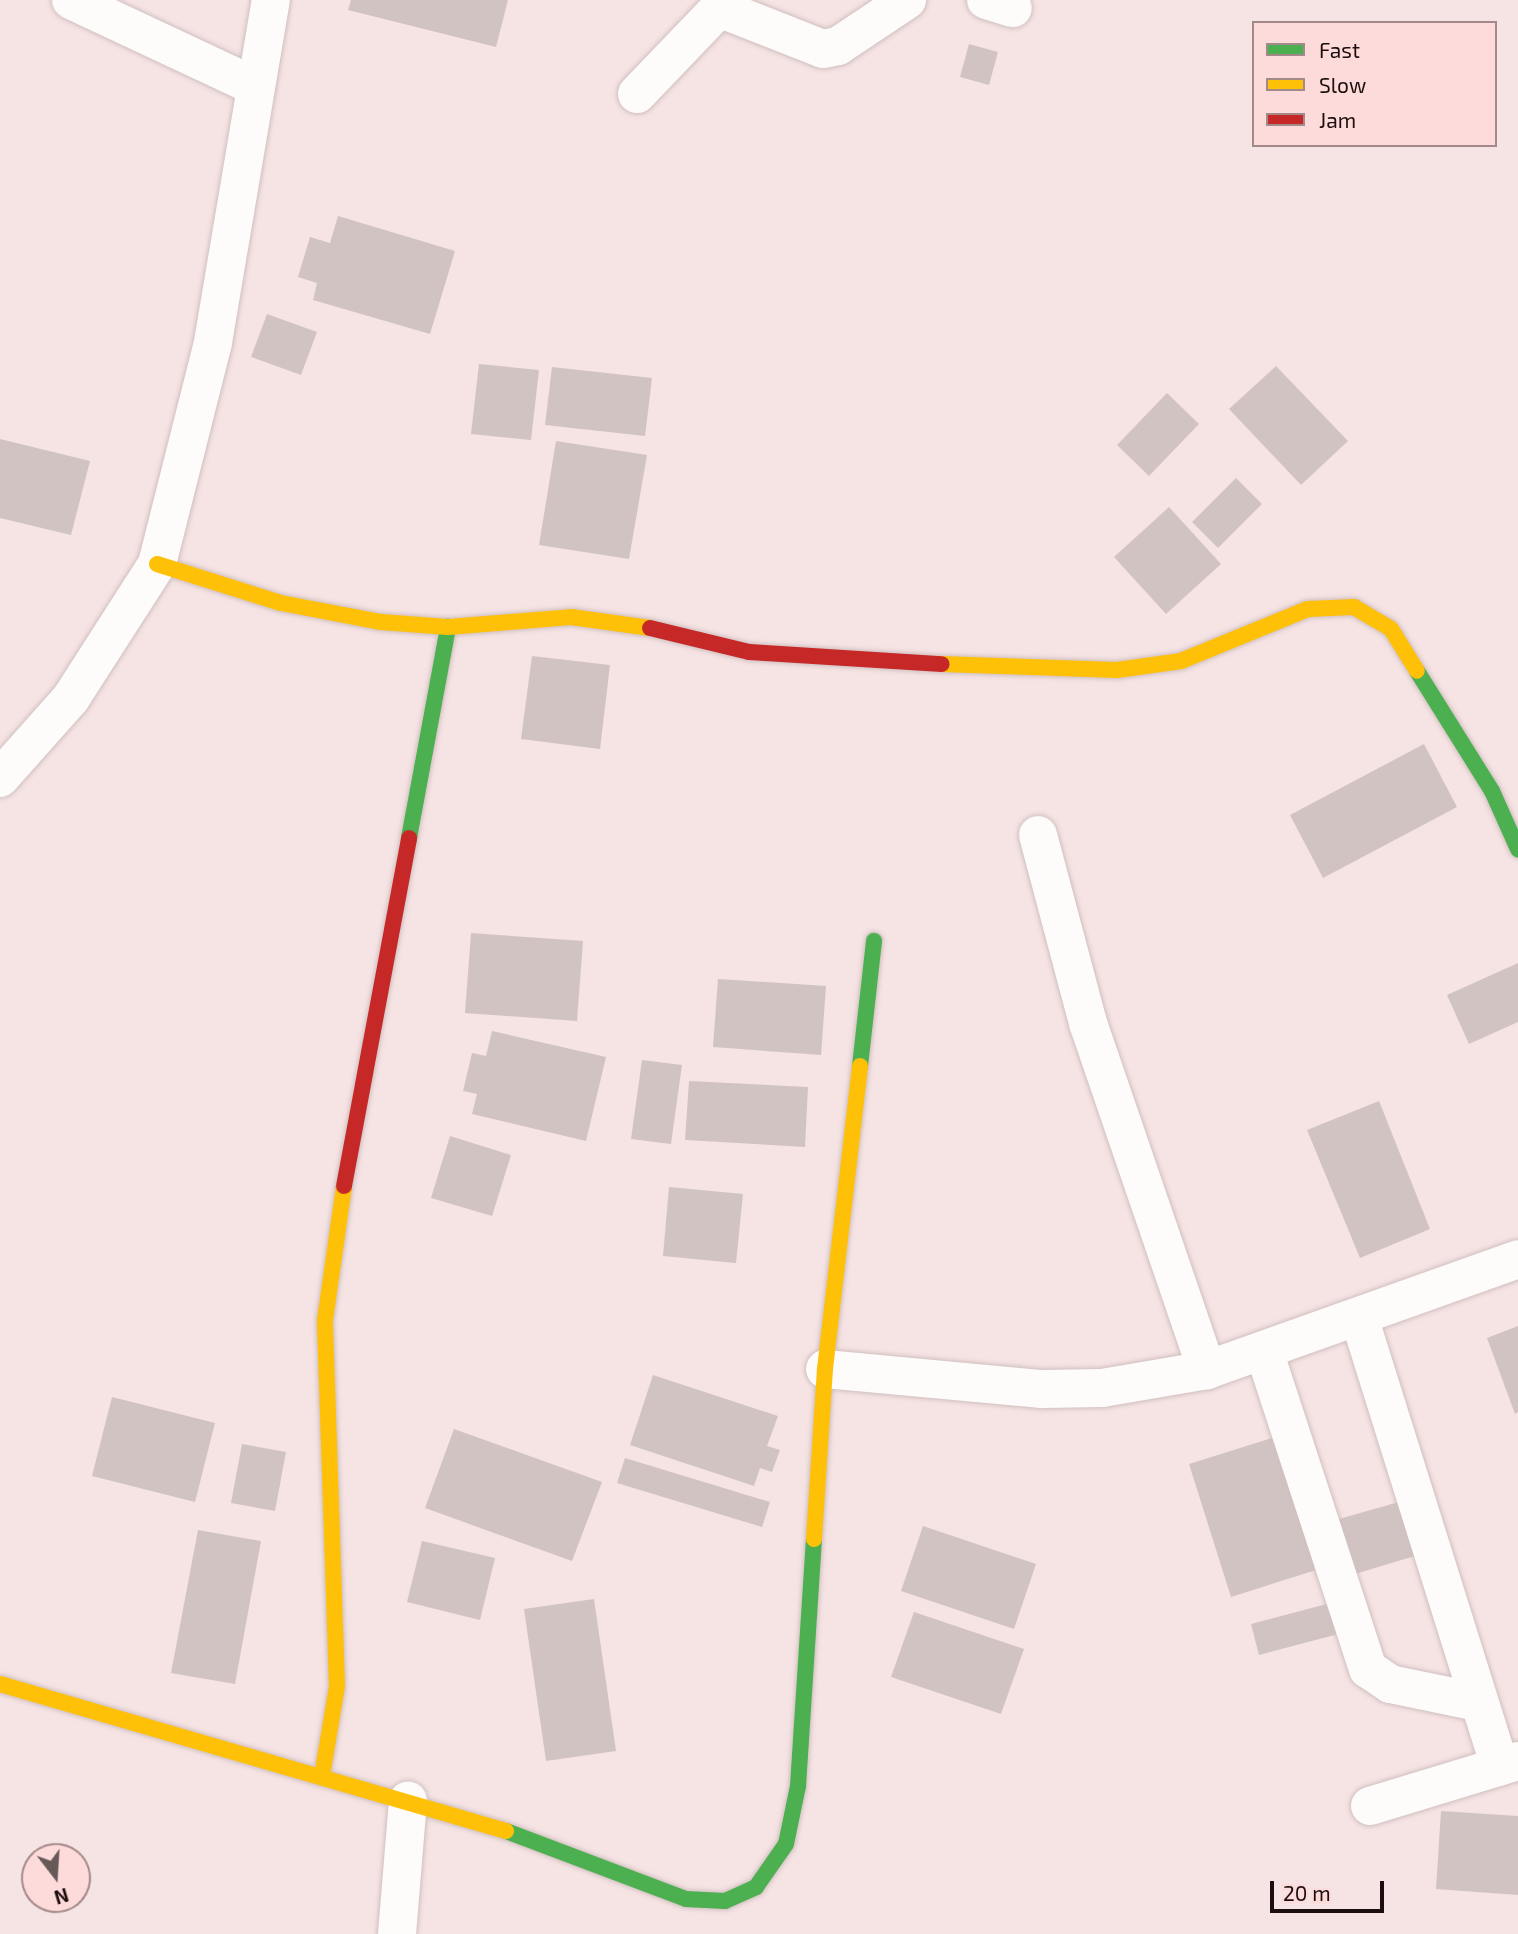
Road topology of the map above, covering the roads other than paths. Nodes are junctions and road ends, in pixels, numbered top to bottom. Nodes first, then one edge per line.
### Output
1 (71, 0) edge
2 (271, 0) edge
3 (907, 0) edge
4 (725, 5) edge
5 (255, 86) junction
6 (637, 94) dead end
7 (157, 564) junction
8 (448, 627) junction
9 (0, 778) edge
10 (1038, 835) dead end
11 (1518, 849) edge
12 (874, 941) dead end
13 (1518, 1259) edge
14 (1359, 1317) junction
15 (1264, 1351) junction
16 (825, 1369) junction
17 (1208, 1370) junction
18 (0, 1684) edge
19 (1478, 1702) junction
20 (1509, 1763) edge
21 (321, 1776) junction
22 (408, 1800) junction
23 (1370, 1806) dead end
24 (397, 1934) edge

1 - 5 street
2 - 5 street
3 - 4 street
4 - 6 street
5 - 7 street
7 - 8 street
7 - 9 street
8 - 11 street
8 - 21 street
10 - 17 street
12 - 16 street
13 - 14 street
14 - 15 street
14 - 19 street
15 - 17 street
15 - 19 street
16 - 17 street
16 - 22 street
18 - 21 street
19 - 20 street
20 - 23 street
21 - 22 street
22 - 24 street

